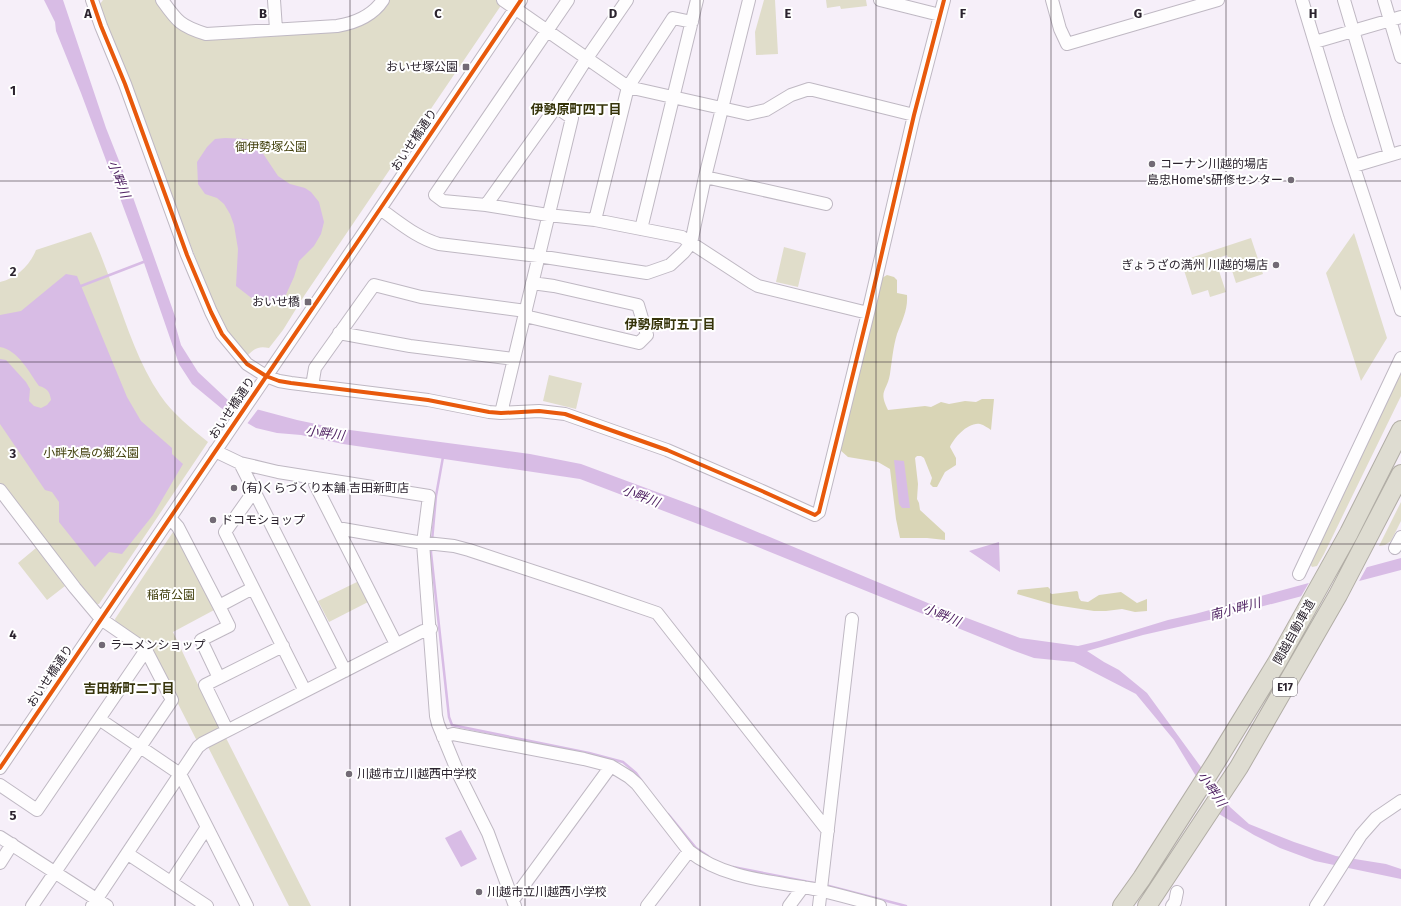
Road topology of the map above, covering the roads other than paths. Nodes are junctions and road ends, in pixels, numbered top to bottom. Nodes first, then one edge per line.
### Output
1 (92, 0) edge
2 (162, 0) edge
3 (274, 0) edge
4 (383, 0) edge
5 (503, 0) edge
6 (568, 0) edge
7 (627, 0) edge
8 (697, 0) edge
9 (749, 0) edge
10 (880, 0) edge
11 (944, 0) edge
12 (1052, 0) edge
13 (1218, 0) edge
14 (1302, 0) edge
15 (1344, 0) edge
16 (1384, 0) edge
17 (518, 4) edge
18 (940, 15) junction
19 (1396, 19) edge
20 (692, 22) junction
21 (276, 29) junction
22 (548, 30) junction
23 (1354, 31) junction
24 (1315, 42) junction
25 (1401, 57) edge
26 (587, 58) junction
27 (628, 87) junction
28 (674, 97) junction
29 (556, 107) junction
30 (722, 108) junction
31 (914, 115) junction
32 (1395, 153) edge
33 (1354, 166) junction
34 (705, 177) junction
35 (826, 204) dead end
36 (486, 205) junction
37 (380, 209) junction
38 (548, 215) junction
39 (595, 220) junction
40 (642, 229) junction
41 (691, 243) junction
42 (538, 256) junction
43 (532, 283) junction
44 (1399, 297) edge
45 (1401, 310) edge
46 (868, 313) junction
47 (525, 314) junction
48 (339, 334) junction
49 (1401, 358) edge
50 (514, 359) junction
51 (264, 380) junction
52 (312, 386) junction
53 (501, 413) junction
54 (1401, 430) edge
55 (218, 447) junction
56 (240, 463) junction
57 (1401, 474) edge
58 (315, 478) junction
59 (0, 490) edge
60 (254, 491) junction
61 (170, 518) junction
62 (339, 531) junction
63 (1401, 537) edge
64 (423, 542) junction
65 (1395, 548) dead end
66 (1299, 574) dead end
67 (253, 588) junction
68 (219, 606) junction
69 (101, 619) junction
70 (852, 619) dead end
71 (430, 629) junction
72 (396, 644) junction
73 (283, 646) junction
74 (146, 650) junction
75 (345, 670) junction
76 (219, 678) junction
77 (305, 691) junction
78 (99, 719) junction
79 (227, 730) junction
80 (444, 737) junction
81 (141, 747) junction
82 (611, 766) junction
83 (0, 768) edge
84 (180, 774) junction
85 (0, 785) edge
86 (1401, 801) edge
87 (207, 827) junction
88 (828, 831) junction
89 (0, 837) edge
90 (12, 844) junction
91 (689, 851) junction
92 (128, 854) junction
93 (0, 863) edge
94 (55, 872) junction
95 (170, 882) junction
96 (803, 887) junction
97 (1168, 890) junction
98 (821, 891) junction
99 (94, 902) edge
100 (514, 903) edge
101 (32, 906) edge
102 (107, 906) edge
103 (208, 906) edge
104 (247, 906) edge
105 (647, 906) edge
106 (789, 906) edge
107 (819, 906) edge
108 (880, 906) edge
109 (1122, 906) edge
110 (1147, 906) edge
111 (1172, 906) edge
112 (1316, 906) edge

1 - 51 street
2 - 21 street
3 - 21 street
4 - 21 street
5 - 17 street
6 - 22 street
7 - 26 street
8 - 20 street
9 - 30 street
10 - 18 street
11 - 18 street
12 - 13 street
14 - 24 street
15 - 23 street
16 - 19 street
17 - 22 street
17 - 37 street, おいせ橋通り
18 - 31 street
19 - 23 street
19 - 25 street
20 - 27 street
20 - 28 street
22 - 26 street
22 - 36 street
23 - 24 street
23 - 32 street
24 - 33 street
26 - 27 street
26 - 29 street
27 - 28 street
27 - 39 street
28 - 30 street
28 - 40 street
29 - 36 street
29 - 38 street
30 - 31 street
30 - 34 street
31 - 46 street
32 - 33 street
33 - 44 street
34 - 35 street
34 - 41 street
36 - 38 street
37 - 42 street
37 - 51 street, おいせ橋通り
38 - 39 street
38 - 42 street
39 - 40 street
40 - 41 street
41 - 42 street
41 - 46 street
42 - 43 street
43 - 47 street
43 - 47 street
44 - 45 street
46 - 53 street
47 - 48 street
47 - 50 street
48 - 50 street
48 - 52 street
49 - 66 street
50 - 53 street
51 - 52 street
51 - 55 street, おいせ橋通り
52 - 53 street
54 - 109 highway, 関越自動車道 / E17
55 - 56 street
55 - 61 street, おいせ橋通り
56 - 58 street
56 - 60 street
57 - 97 highway, 関越自動車道 / E17
58 - 62 street
58 - 64 street
59 - 69 street
60 - 67 street
60 - 75 street
61 - 68 street
61 - 69 street, おいせ橋通り
62 - 64 street
62 - 72 street
63 - 65 street
64 - 71 street
64 - 88 street
67 - 68 street
67 - 73 street
68 - 76 street
69 - 74 street
69 - 83 street, おいせ橋通り
70 - 88 street
71 - 72 street
71 - 80 street
72 - 75 street
73 - 76 street
73 - 77 street
74 - 78 street
74 - 81 street
75 - 77 street
76 - 79 street
77 - 79 street
78 - 81 street
78 - 85 street
79 - 84 street
80 - 82 street
80 - 100 street
81 - 84 street
81 - 94 street
82 - 91 street
82 - 100 street
84 - 87 street
84 - 92 street
86 - 112 street
87 - 95 street
87 - 104 street
88 - 98 street
89 - 90 street
90 - 93 street
90 - 94 street
91 - 96 street
91 - 105 street
92 - 95 street
92 - 99 street
94 - 99 street
94 - 101 street
95 - 103 street
96 - 98 street
96 - 106 street
97 - 110 highway, 関越自動車道 / E17
97 - 111 street
98 - 107 street
98 - 108 street
99 - 102 street

